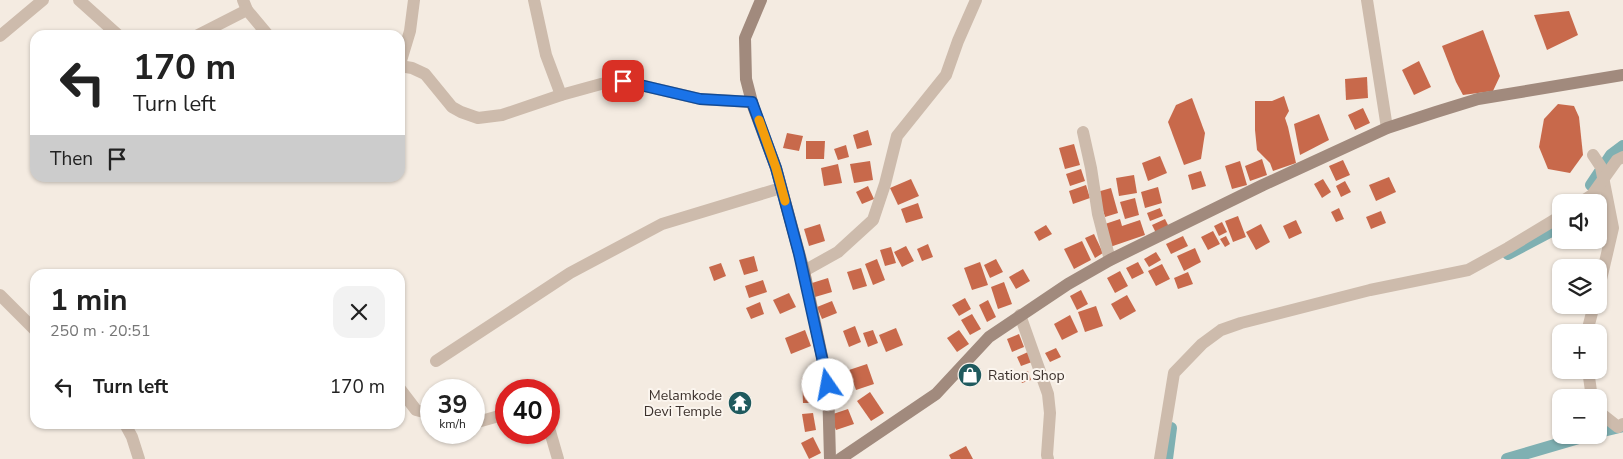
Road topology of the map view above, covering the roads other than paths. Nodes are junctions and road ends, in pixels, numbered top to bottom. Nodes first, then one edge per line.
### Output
1 (43, 0) edge
2 (80, 0) edge
3 (414, 0) edge
4 (534, 0) edge
5 (761, 0) edge
6 (976, 0) edge
7 (1367, 0) edge
8 (245, 5) edge
9 (113, 30) edge
10 (206, 30) edge
11 (264, 30) edge
12 (0, 36) edge
13 (405, 48) edge
14 (405, 66) edge
15 (1623, 75) edge
16 (561, 95) junction
17 (752, 102) junction
18 (1387, 128) junction
19 (1082, 132) dead end
20 (1593, 155) dead end
21 (1623, 157) edge
22 (1603, 179) junction
23 (781, 188) junction
24 (1593, 194) edge
25 (1552, 221) edge
26 (1606, 259) edge
27 (1110, 260) junction
28 (804, 270) junction
29 (0, 296) edge
30 (1020, 315) junction
31 (30, 325) edge
32 (436, 361) dead end
33 (405, 396) edge
34 (420, 411) edge
35 (1607, 418) edge
36 (1623, 424) edge
37 (128, 429) edge
38 (554, 444) edge
39 (139, 459) edge
40 (558, 459) edge
41 (830, 459) edge
42 (840, 459) edge
43 (1048, 459) edge
44 (1160, 459) edge

1 - 12 street
2 - 9 street
3 - 13 street
4 - 16 street
5 - 17 street
6 - 28 street
7 - 18 street
8 - 10 street
8 - 11 street
14 - 16 street
15 - 18 street
16 - 17 street
17 - 23 street
18 - 27 street
19 - 27 street
20 - 22 street
21 - 22 street
22 - 24 street
22 - 26 street
23 - 28 street
23 - 32 street
25 - 44 street
27 - 30 street
28 - 41 street
29 - 31 street
30 - 42 street
30 - 43 street
33 - 34 street
35 - 36 street
37 - 39 street
38 - 40 street

